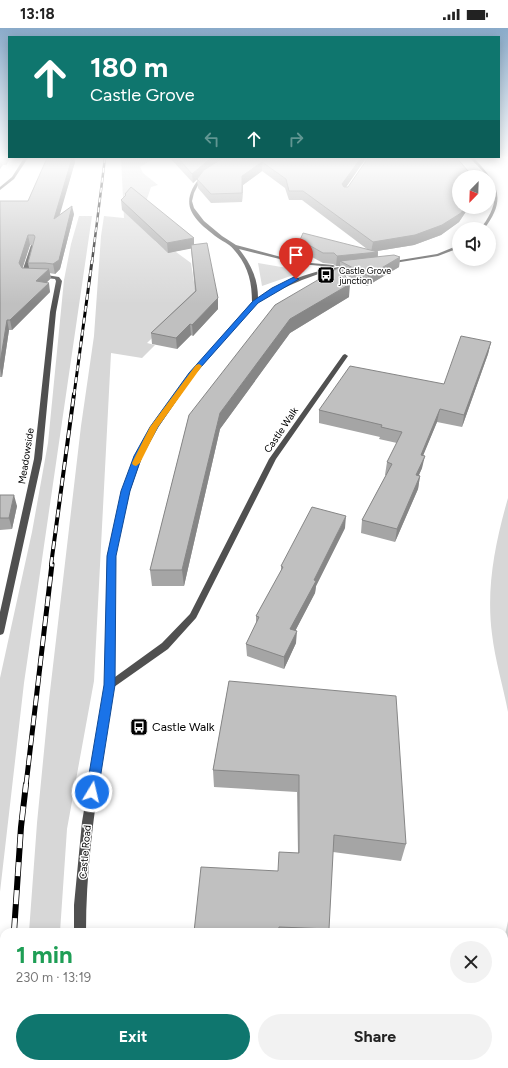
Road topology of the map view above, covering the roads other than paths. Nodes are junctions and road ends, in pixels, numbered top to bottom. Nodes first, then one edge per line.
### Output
1 (191, 207) edge
2 (495, 207) edge
3 (487, 222) edge
4 (33, 246) edge
5 (234, 246) junction
6 (452, 249) edge
7 (379, 264) edge
8 (358, 266) edge
9 (344, 267) junction
10 (255, 302) junction
11 (345, 356) dead end
12 (0, 632) edge
13 (110, 685) junction
14 (80, 928) edge

1 - 5 street
2 - 3 street
4 - 12 street, Meadowside
5 - 9 street
5 - 10 street
6 - 7 street
8 - 9 street
9 - 10 street, Castle Road
10 - 13 street, Castle Road
11 - 13 street, Castle Walk
13 - 14 street, Castle Road

